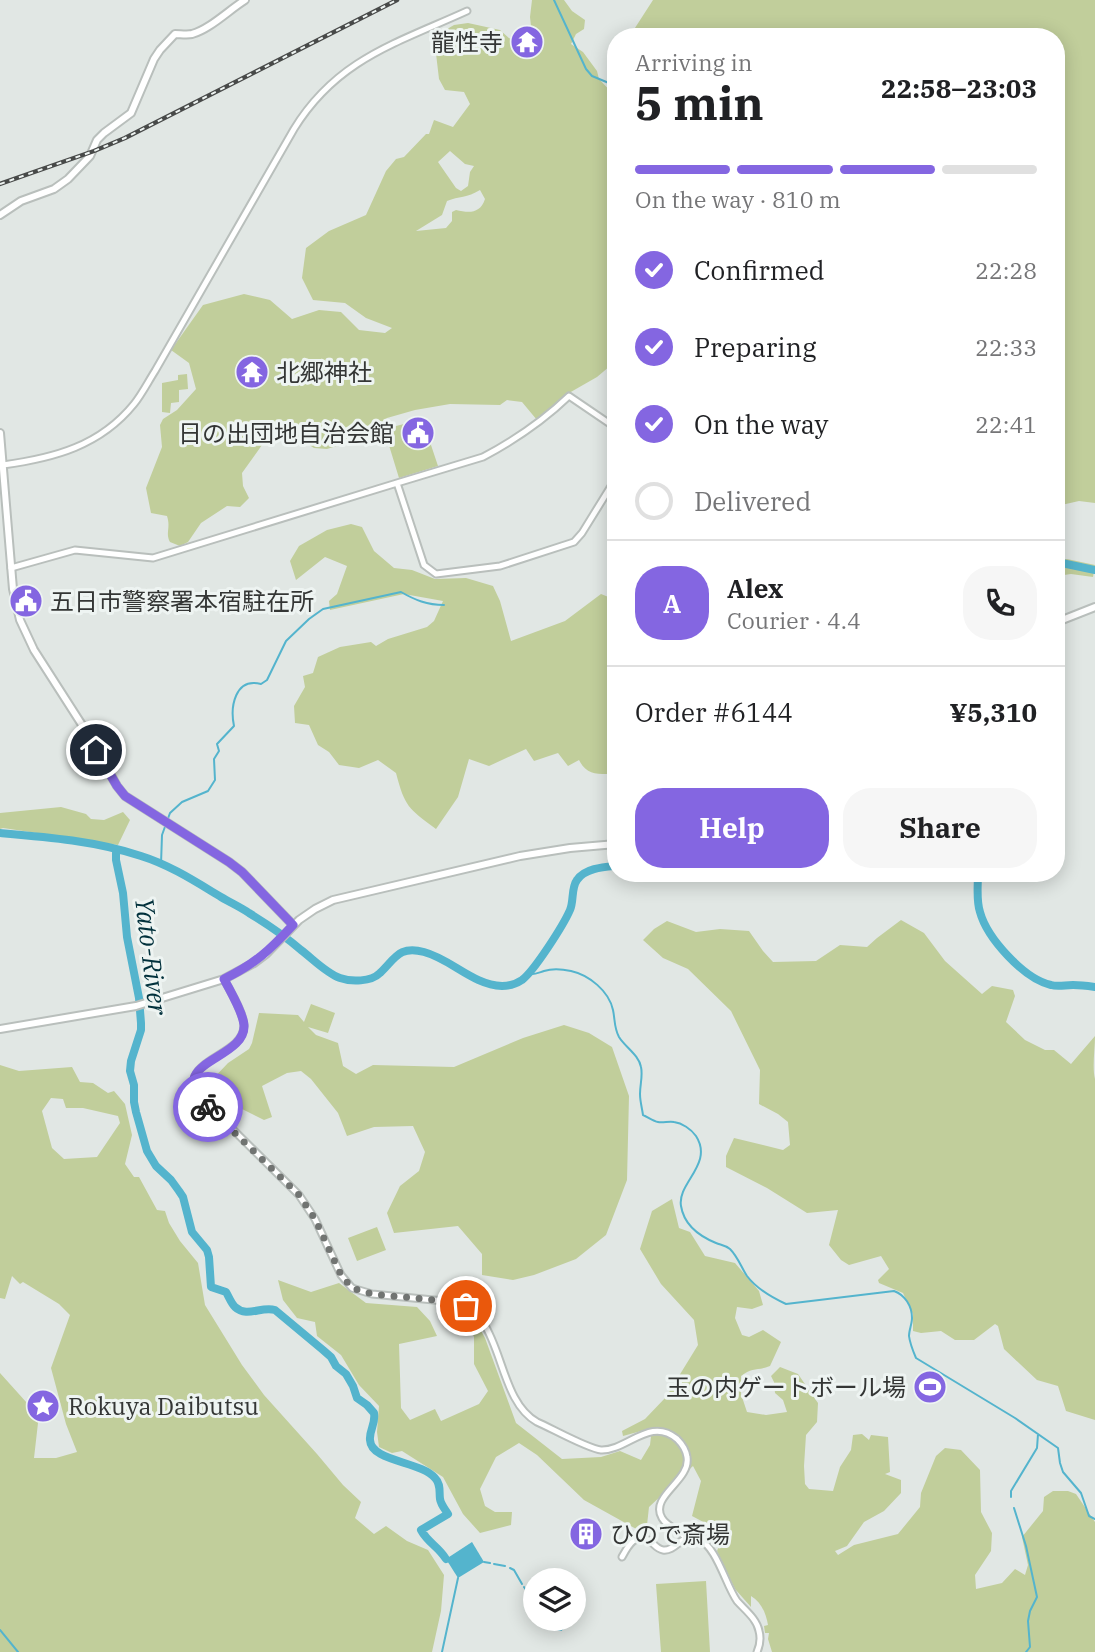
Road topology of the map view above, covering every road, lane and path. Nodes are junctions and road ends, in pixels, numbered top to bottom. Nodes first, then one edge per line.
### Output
1 (245, 0) edge
2 (467, 11) dead end
3 (0, 215) edge
4 (607, 422) edge
5 (0, 433) edge
6 (3, 465) junction
7 (397, 483) junction
8 (607, 493) edge
9 (11, 568) junction
10 (1095, 607) edge
11 (1065, 619) edge
12 (607, 845) edge
13 (292, 927) junction
14 (224, 979) junction
15 (0, 1029) edge
16 (687, 1538) junction
17 (622, 1557) dead end
18 (757, 1652) edge

1 - 3 main road
2 - 6 street
4 - 7 street
5 - 6 main road
6 - 9 main road
7 - 8 street
7 - 9 street
9 - 13 main road
10 - 11 main road
12 - 13 main road
13 - 14 main road
14 - 15 main road
14 - 16 street
16 - 17 street
16 - 18 street

